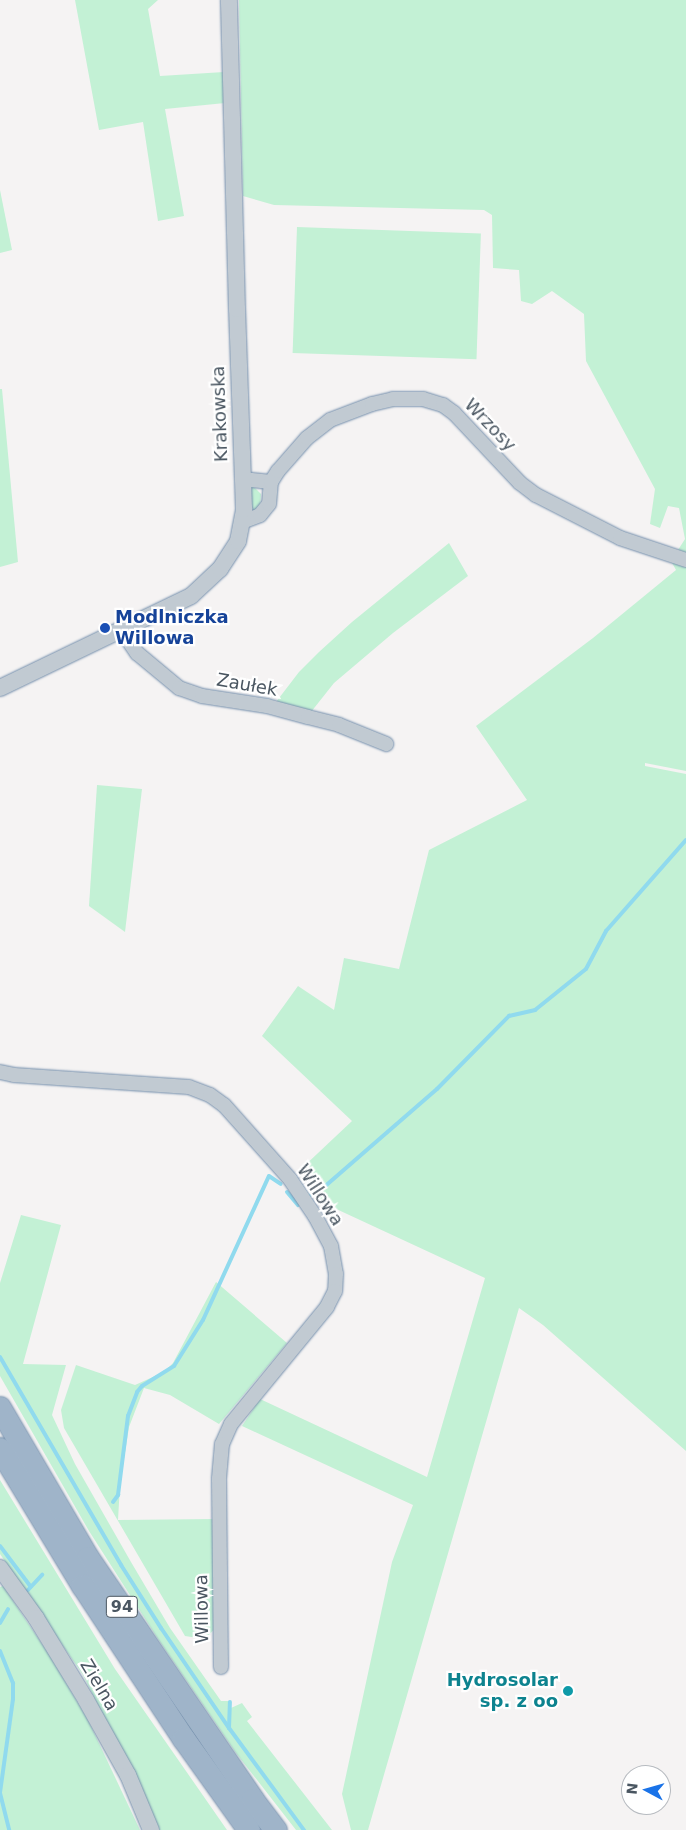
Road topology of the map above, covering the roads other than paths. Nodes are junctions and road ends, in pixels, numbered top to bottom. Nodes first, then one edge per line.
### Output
1 (229, 0) edge
2 (242, 479) junction
3 (271, 482) junction
4 (242, 522) junction
5 (686, 560) edge
6 (122, 631) junction
7 (0, 688) edge
8 (386, 744) dead end
9 (0, 1072) edge
10 (0, 1408) edge
11 (0, 1449) edge
12 (0, 1568) edge
13 (221, 1667) dead end
14 (151, 1830) edge
15 (250, 1830) edge
16 (276, 1830) edge

1 - 2 street, Krakowska
2 - 3 street
2 - 4 street, Krakowska
3 - 4 street
3 - 5 street, Wrzosy
4 - 6 street, Krakowska
6 - 7 street, Krakowska
6 - 8 street, Zaułek
9 - 13 street, Willowa
10 - 16 highway, 94
11 - 15 highway, 94
12 - 14 street, Zielna

